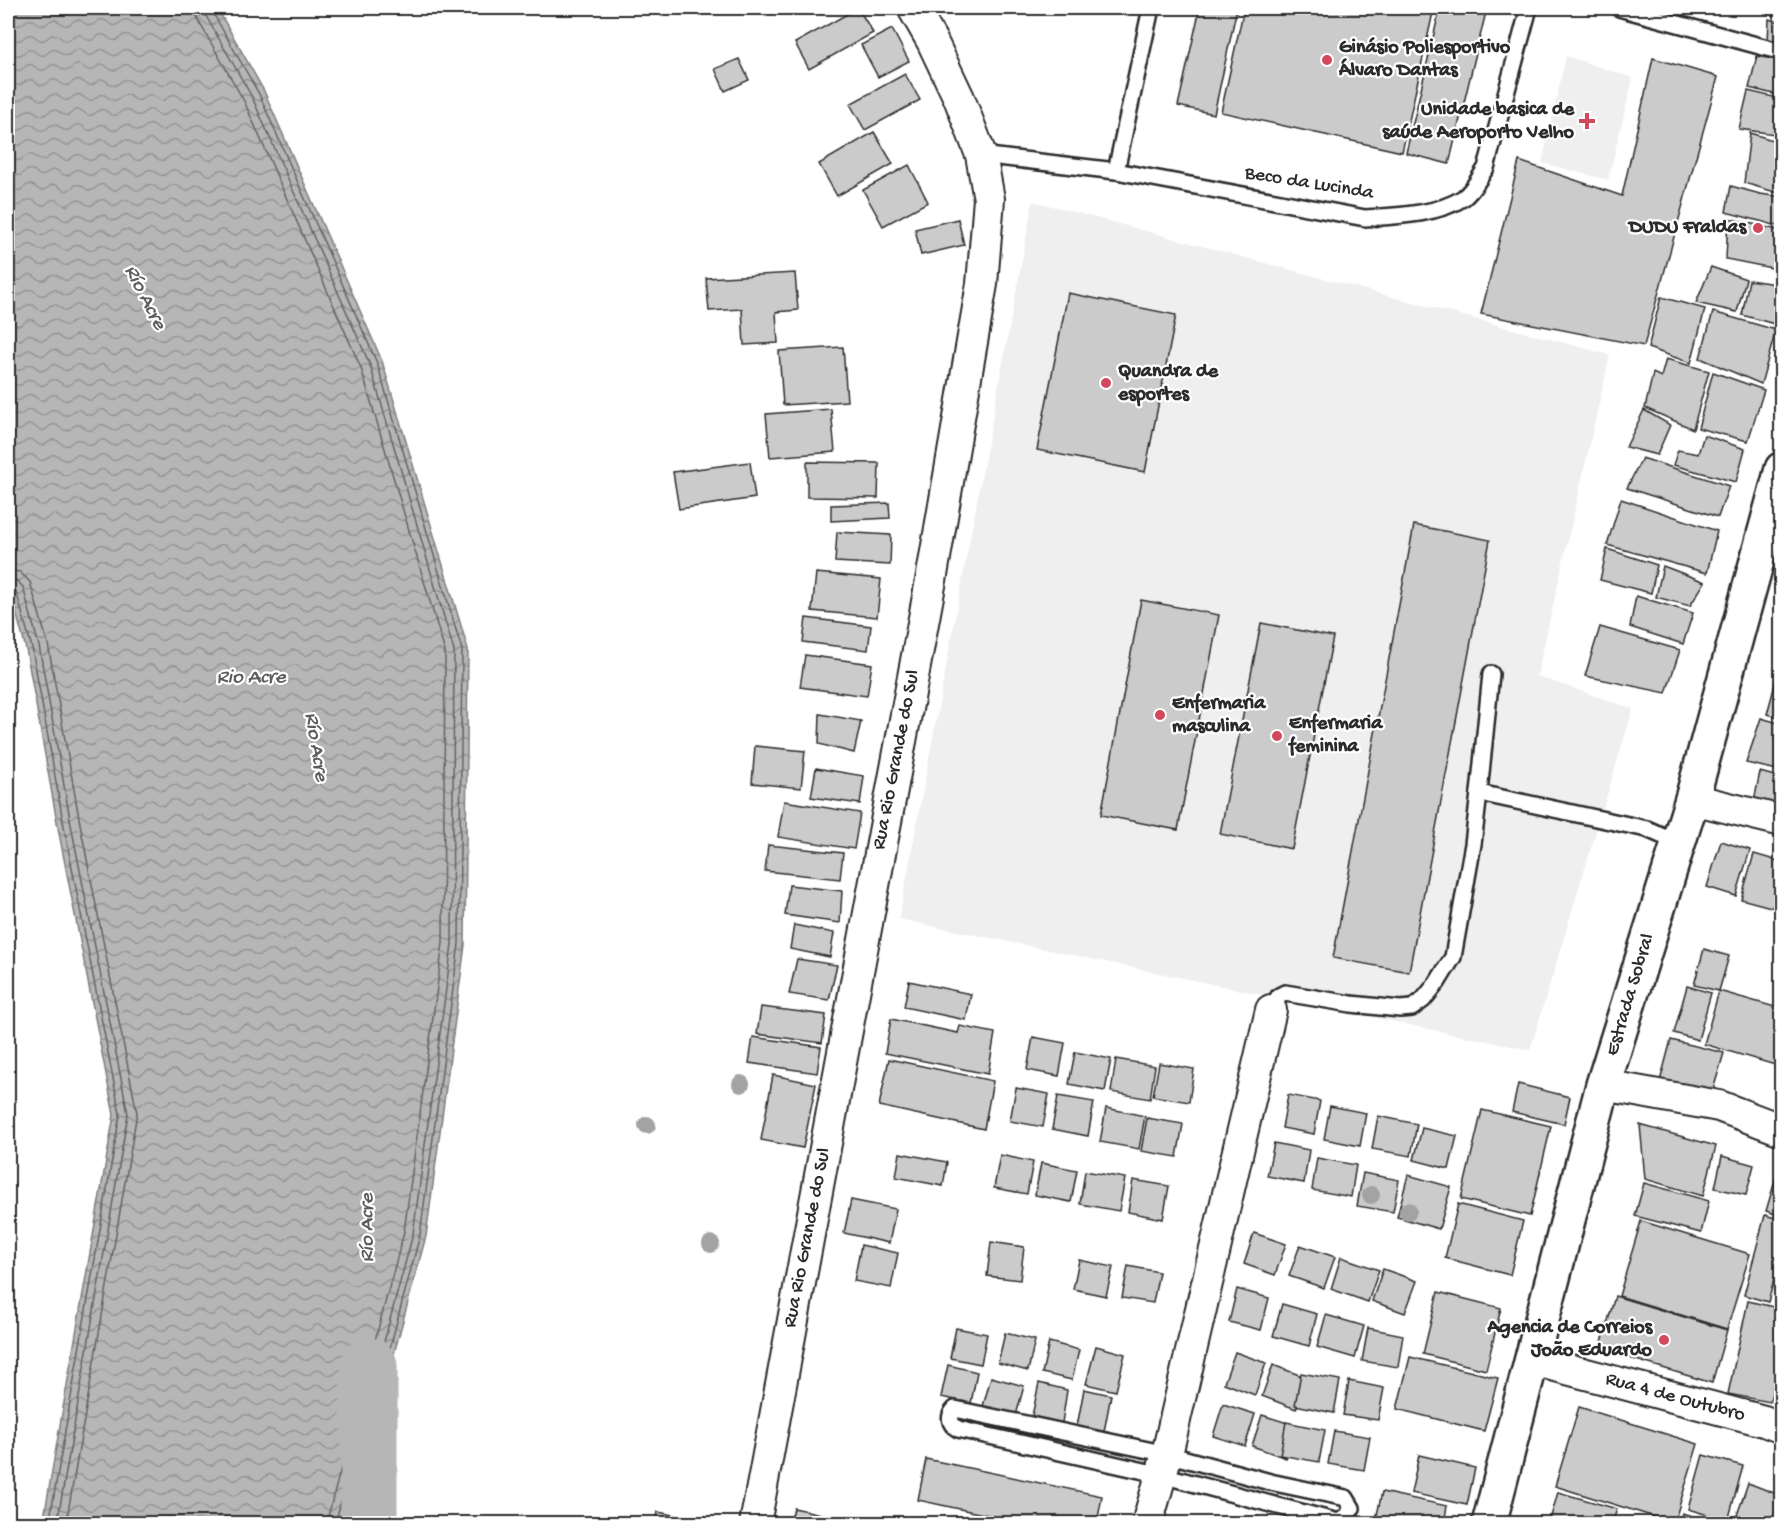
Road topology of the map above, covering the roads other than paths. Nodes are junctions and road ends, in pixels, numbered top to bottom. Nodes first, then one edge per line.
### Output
1 (913, 8) edge
2 (1151, 8) edge
3 (1529, 8) edge
4 (1619, 8) edge
5 (1782, 52) edge
6 (981, 155) junction
7 (1116, 171) junction
8 (1779, 489) edge
9 (1491, 674) dead end
10 (1479, 793) junction
11 (1692, 800) junction
12 (1782, 821) edge
13 (1679, 843) junction
14 (1271, 1010) joint
15 (1603, 1085) junction
16 (1782, 1130) edge
17 (1533, 1360) junction
18 (1782, 1428) edge
19 (1165, 1465) junction
20 (755, 1524) edge
21 (1147, 1524) edge
22 (1489, 1524) edge

1 - 6 street, Rua Rio Grande do Sul
2 - 7 lane
3 - 7 lane, Beco da Lucinda
4 - 5 lane
6 - 7 lane, Beco da Lucinda
6 - 20 street, Rua Rio Grande do Sul
8 - 11 street, Estrada Sobral
9 - 10 lane
10 - 13 lane
10 - 14 lane
11 - 12 street
11 - 13 street, Estrada Sobral
13 - 15 street, Estrada Sobral
14 - 19 street
15 - 16 street
15 - 17 street, Estrada Sobral
17 - 18 street, Rua 4 de Outubro
17 - 22 street, Estrada Sobral
19 - 19 lane
19 - 19 lane
19 - 21 street

